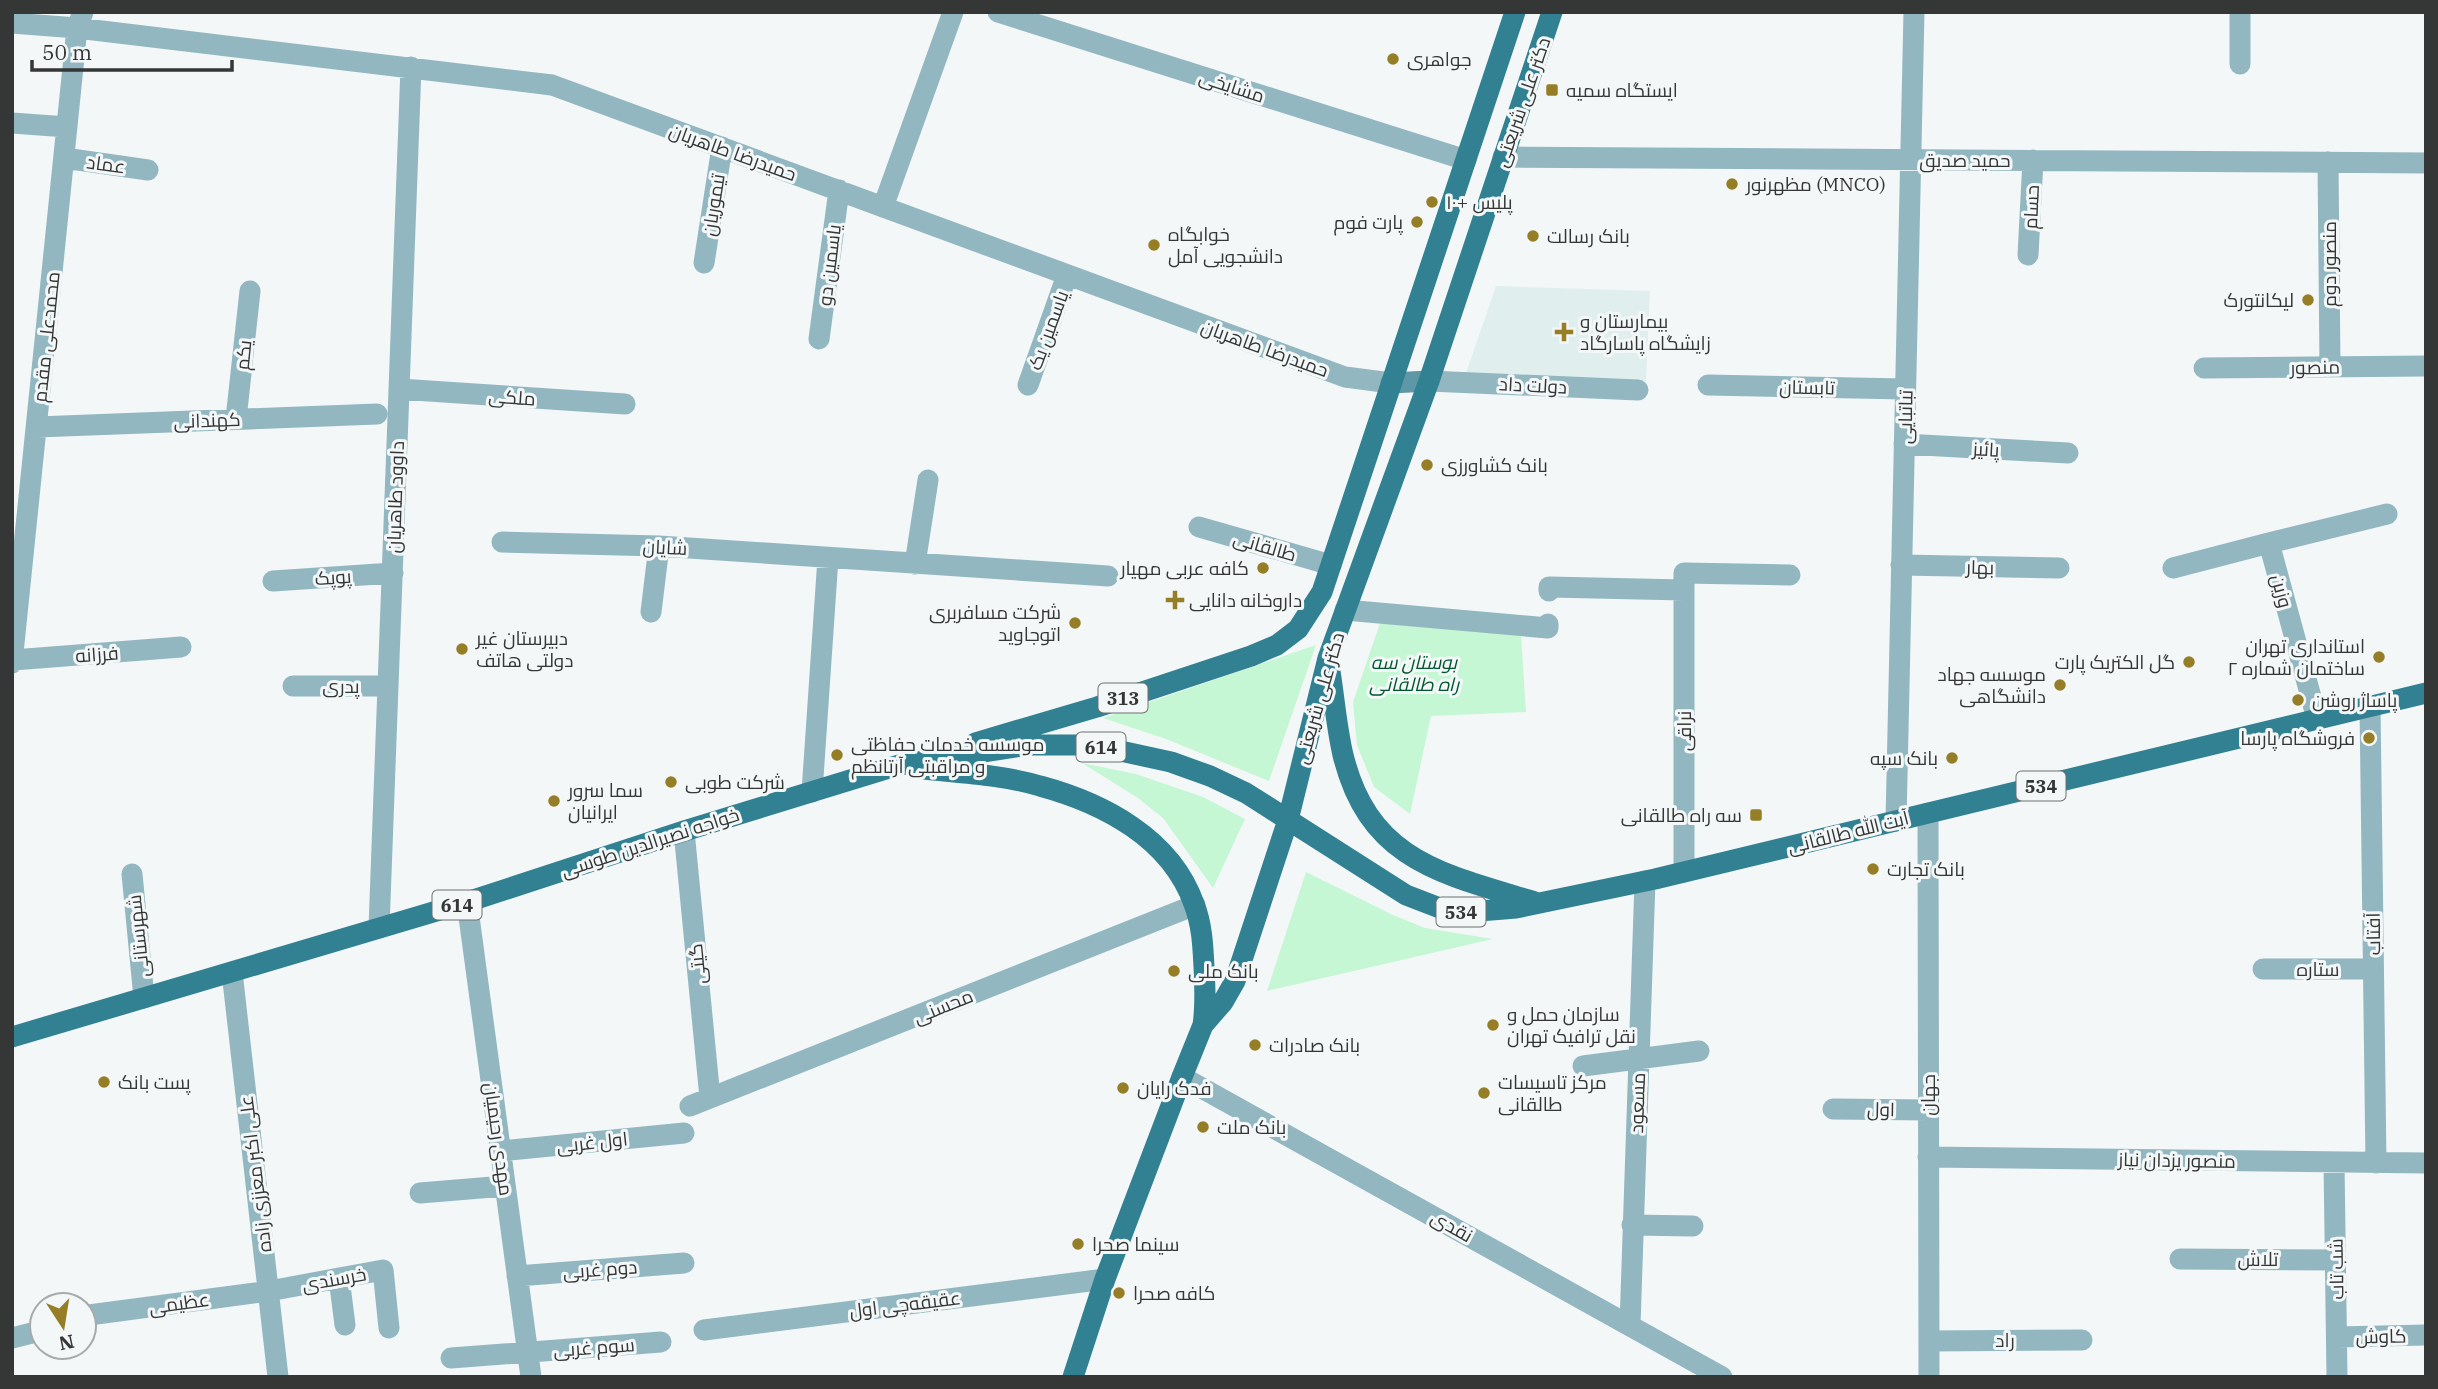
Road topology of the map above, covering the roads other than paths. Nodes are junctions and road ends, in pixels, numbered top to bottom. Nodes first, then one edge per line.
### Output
1 (953, 12) edge
2 (998, 12) edge
3 (1516, 12) edge
4 (1552, 12) edge
5 (1914, 12) edge
6 (2240, 12) edge
7 (80, 20) edge
8 (12, 23) edge
9 (2240, 64) dead end
10 (411, 67) junction
11 (12, 123) edge
12 (67, 127) junction
13 (722, 147) junction
14 (1503, 157) junction
15 (64, 158) junction
16 (1466, 160) junction
17 (1910, 160) junction
18 (2033, 160) junction
19 (2328, 162) junction
20 (2426, 163) edge
21 (148, 170) dead end
22 (839, 190) junction
23 (883, 207) junction
24 (2028, 255) dead end
25 (704, 263) dead end
26 (1068, 275) junction
27 (250, 290) dead end
28 (820, 339) dead end
29 (2330, 366) junction
30 (2426, 366) edge
31 (2204, 368) dead end
32 (1429, 381) junction
33 (1391, 383) junction
34 (1028, 385) dead end
35 (1708, 385) dead end
36 (399, 389) junction
37 (1905, 389) junction
38 (1638, 390) dead end
39 (625, 404) dead end
40 (377, 414) dead end
41 (236, 419) junction
42 (37, 427) junction
43 (1904, 444) junction
44 (2068, 453) dead end
45 (928, 480) dead end
46 (22, 481) edge
47 (2387, 514) dead end
48 (1199, 527) dead end
49 (502, 542) dead end
50 (2269, 544) junction
51 (659, 546) junction
52 (828, 558) junction
53 (915, 564) junction
54 (1331, 565) junction
55 (1901, 565) junction
56 (2059, 568) dead end
57 (2173, 568) dead end
58 (393, 573) junction
59 (1790, 575) dead end
60 (1108, 576) dead end
61 (273, 581) dead end
62 (1684, 590) junction
63 (1549, 591) dead end
64 (1345, 610) junction
65 (651, 612) dead end
66 (1548, 624) dead end
67 (181, 647) dead end
68 (13, 654) edge
69 (1328, 657) junction
70 (293, 686) dead end
71 (388, 687) junction
72 (2426, 692) edge
73 (2370, 706) junction
74 (2317, 719) junction
75 (900, 765) junction
76 (812, 792) junction
77 (1928, 813) junction
78 (1288, 820) junction
79 (1896, 821) junction
80 (684, 831) junction
81 (1684, 872) junction
82 (132, 874) dead end
83 (1645, 881) junction
84 (467, 902) junction
85 (1540, 903) junction
86 (1195, 905) junction
87 (379, 928) junction
88 (2263, 969) dead end
89 (2373, 969) junction
90 (232, 972) junction
91 (144, 998) junction
92 (1203, 1025) junction
93 (12, 1037) edge
94 (1699, 1051) dead end
95 (1639, 1060) junction
96 (1583, 1066) dead end
97 (1182, 1077) junction
98 (710, 1098) junction
99 (690, 1106) dead end
100 (1833, 1109) dead end
101 (1928, 1110) junction
102 (684, 1133) dead end
103 (500, 1151) junction
104 (1928, 1157) junction
105 (2334, 1162) junction
106 (2376, 1163) junction
107 (2426, 1163) edge
108 (505, 1186) junction
109 (419, 1193) dead end
110 (1632, 1225) junction
111 (1693, 1226) dead end
112 (2180, 1259) dead end
113 (2336, 1259) junction
114 (684, 1263) dead end
115 (517, 1276) junction
116 (339, 1278) junction
117 (1105, 1279) junction
118 (269, 1291) junction
119 (98, 1314) edge
120 (345, 1325) dead end
121 (1630, 1325) junction
122 (389, 1328) dead end
123 (704, 1329) dead end
124 (2426, 1335) edge
125 (2337, 1337) junction
126 (2082, 1340) dead end
127 (1929, 1341) junction
128 (661, 1342) dead end
129 (527, 1352) junction
130 (451, 1357) dead end
131 (278, 1377) edge
132 (531, 1377) edge
133 (1073, 1377) edge
134 (1722, 1377) edge
135 (1929, 1377) edge
136 (2337, 1377) edge

1 - 23 street
2 - 16 street, مشایخی
3 - 16 main road, دکتر علی شریعتی / 313
4 - 14 main road, دکتر علی شریعتی
5 - 17 street, تباتبایی
6 - 9 street
7 - 8 street, حمیدرضا طاهریان
7 - 10 street, حمیدرضا طاهریان
7 - 12 street, محمدعلی مقدم
10 - 13 street, حمیدرضا طاهریان
10 - 36 street, داوود طاهریان
11 - 12 street
12 - 15 street, محمدعلی مقدم
13 - 22 street, حمیدرضا طاهریان
13 - 25 street, تیموریان
14 - 17 street, حمید صدیق
14 - 32 main road, دکتر علی شریعتی
15 - 21 street, عماد
15 - 42 street, محمدعلی مقدم
16 - 33 main road, دکتر علی شریعتی / 313
17 - 18 street, حمید صدیق
17 - 37 street, تباتبایی
18 - 19 street, حمید صدیق
18 - 24 street, حسام
19 - 20 street, حمید صدیق
19 - 29 street, منصور دوم
22 - 23 street, حمیدرضا طاهریان
22 - 28 street, یاسمین دو
23 - 26 street, حمیدرضا طاهریان
26 - 33 street, حمیدرضا طاهریان
26 - 34 street, یاسمین یک
27 - 41 street, یکم
29 - 30 street, منصور
29 - 31 street, منصور
32 - 33 street, حمیدرضا طاهریان
32 - 38 street, دولت داد
32 - 64 main road, دکتر علی شریعتی
33 - 54 main road, دکتر علی شریعتی / 313
35 - 37 street, تابستان
36 - 39 street, ملکی
36 - 58 street, داوود طاهریان
37 - 43 street, تباتبایی
40 - 41 street, کهندانی
41 - 42 street, کهندانی
42 - 46 street, محمدعلی مقدم
43 - 44 street, پائیز
43 - 55 street, تباتبایی
45 - 53 street
46 - 68 street, محمدعلی مقدم
47 - 50 street
48 - 54 street, طالقانی
49 - 51 street, شایان
50 - 57 street
50 - 74 street, وزین
51 - 52 street, شایان
51 - 65 street
52 - 53 street, شایان
52 - 76 street
53 - 60 street, شایان
54 - 75 main road, دکتر علی شریعتی / 313
55 - 56 street, بهار
55 - 79 street, تباتبایی
58 - 61 street, پوپک
58 - 71 street, داوود طاهریان
59 - 62 street
62 - 63 street
62 - 81 street, نراقی
64 - 66 street
64 - 69 main road, دکتر علی شریعتی
67 - 68 street, فرزانه
69 - 78 main road, دکتر علی شریعتی
69 - 85 main road
70 - 71 street, پدری
71 - 87 street, داوود طاهریان
72 - 73 main road, آیت الله طالقانی / 534
73 - 74 main road, آیت الله طالقانی / 534
73 - 89 street, آفتاب
74 - 77 main road, آیت الله طالقانی / 534
75 - 76 main road, خواجه نصیرالدین طوسی / 614
75 - 78 main road, خواجه نصیرالدین طوسی / 614
75 - 86 main road
76 - 80 main road, خواجه نصیرالدین طوسی / 614
77 - 79 main road, آیت الله طالقانی / 534
77 - 101 street, جهان
78 - 85 main road, آیت الله طالقانی / 534
78 - 92 main road, دکتر علی شریعتی
79 - 81 main road, آیت الله طالقانی / 534
80 - 84 main road, خواجه نصیرالدین طوسی / 614
80 - 98 street, گیتی
81 - 83 main road, آیت الله طالقانی / 534
82 - 91 street, شهرستانی
83 - 85 main road, آیت الله طالقانی / 534
83 - 95 street, مسعود
84 - 87 main road, خواجه نصیرالدین طوسی / 614
84 - 103 street, مهدی رحیمیان
86 - 92 main road
86 - 98 street, محسنی
87 - 90 main road, خواجه نصیرالدین طوسی / 614
88 - 89 street, ستاره
89 - 106 street, آفتاب
90 - 91 main road, خواجه نصیرالدین طوسی / 614
90 - 118 street, علی اکبر معززی زاده
91 - 93 main road, خواجه نصیرالدین طوسی / 614
92 - 97 main road, دکتر علی شریعتی
94 - 95 street
95 - 96 street
95 - 110 street, مسعود
97 - 117 main road, دکتر علی شریعتی
97 - 121 street, نقدی
98 - 99 street, محسنی
100 - 101 street, اول
101 - 104 street, جهان
102 - 103 street, اول غربی
103 - 108 street, مهدی رحیمیان
104 - 105 street, منصور یزدان نیاز
104 - 127 street, جهان
105 - 106 street, منصور یزدان نیاز
105 - 113 street, شب تاب
106 - 107 street, منصور یزدان نیاز
108 - 109 street
108 - 115 street, مهدی رحیمیان
110 - 111 street
110 - 121 street, مسعود
112 - 113 street, تلاش
113 - 125 street, شب تاب
114 - 115 street, دوم غربی
115 - 129 street, مهدی رحیمیان
116 - 118 street, خرسندی
116 - 120 street
116 - 122 street, خرسندی
117 - 123 street, عقیقه‌چی اول
117 - 133 main road, دکتر علی شریعتی
118 - 119 street, عظیمی
118 - 131 street, علی اکبر معززی زاده
121 - 134 street, نقدی
124 - 125 street, کاوش
125 - 136 street, شب تاب
126 - 127 street, راد
127 - 135 street, جهان
128 - 129 street, سوم غربی
129 - 130 street, سوم غربی
129 - 132 street, مهدی رحیمیان

